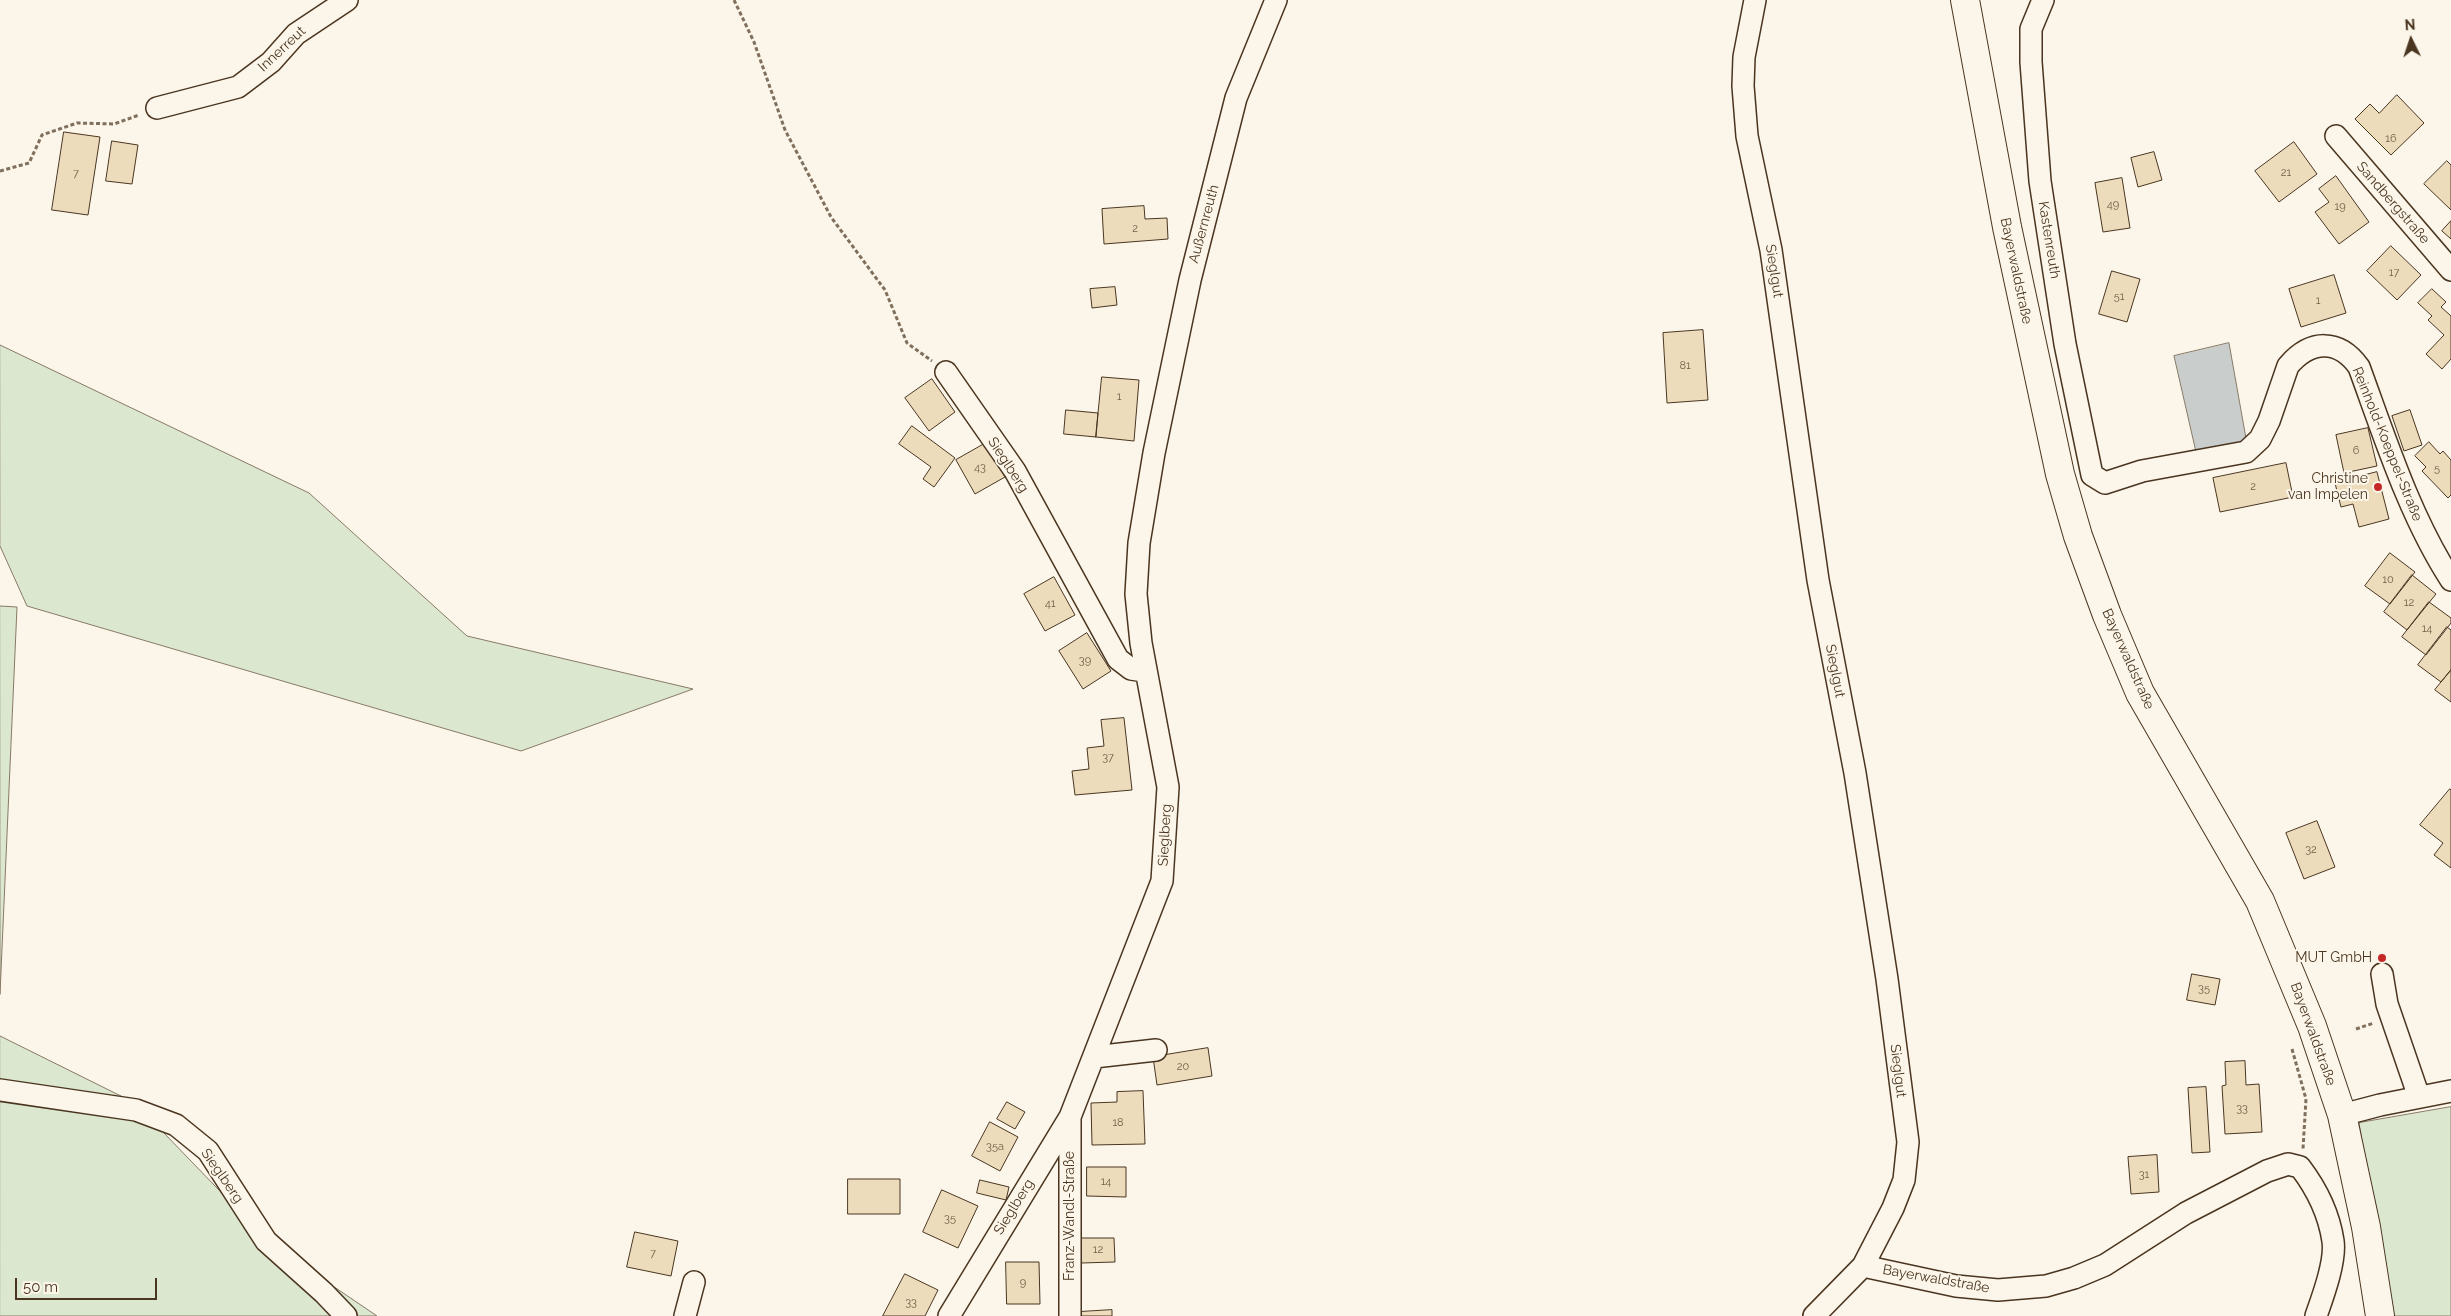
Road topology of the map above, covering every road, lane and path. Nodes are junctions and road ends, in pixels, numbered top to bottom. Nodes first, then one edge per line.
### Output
1 (347, 0) edge
2 (734, 0) edge
3 (1276, 0) edge
4 (1756, 0) edge
5 (1965, 0) edge
6 (2043, 0) edge
7 (157, 108) joint
8 (2336, 136) dead end
9 (0, 171) edge
10 (2451, 270) edge
11 (946, 372) joint
12 (2096, 479) joint
13 (2451, 580) edge
14 (1144, 671) junction
15 (2382, 974) dead end
16 (2292, 1049) dead end
17 (1156, 1050) dead end
18 (1094, 1057) junction
19 (0, 1090) edge
20 (2451, 1091) edge
21 (2419, 1097) junction
22 (2342, 1115) junction
23 (1070, 1117) junction
24 (2300, 1167) junction
25 (1863, 1266) junction
26 (694, 1282) dead end
27 (346, 1316) edge
28 (685, 1316) edge
29 (949, 1316) edge
30 (1070, 1316) edge
31 (1814, 1316) edge
32 (2316, 1316) edge
33 (2380, 1316) edge

1 - 7 street, Innerreut
2 - 11 path
3 - 14 street, Außernreuth
4 - 25 street, Sieglgut
5 - 22 main road, Bayerwaldstraße
6 - 12 street, Kastenreuth
7 - 9 path
8 - 10 street, Sandbergstraße
11 - 14 street, Sieglberg
12 - 13 street, Reinhold-Koeppel-Straße
14 - 18 street, Sieglberg
15 - 21 street
16 - 24 path
17 - 18 street
18 - 23 street, Sieglberg
19 - 27 street, Sieglberg
20 - 21 street
21 - 22 street
22 - 33 main road, Bayerwaldstraße
23 - 29 street, Sieglberg
23 - 30 street, Franz-Wandl-Straße
24 - 25 street, Bayerwaldstraße
24 - 32 street
25 - 31 street, Sieglgut
26 - 28 street

